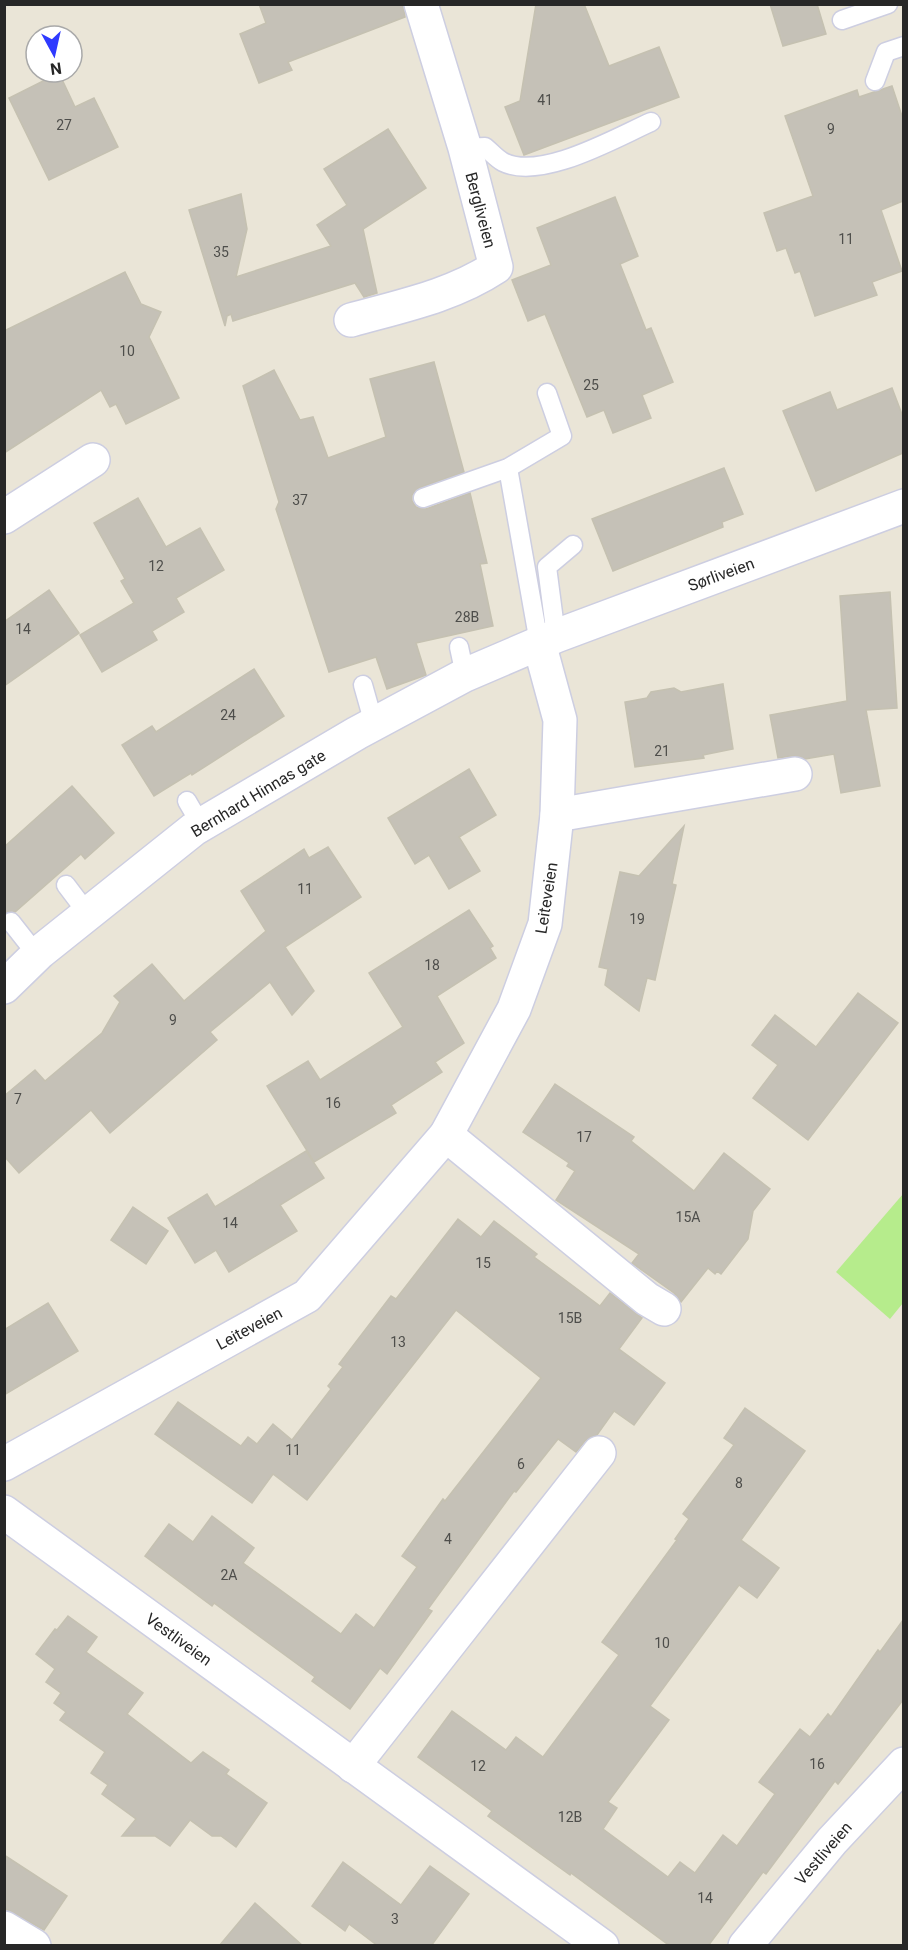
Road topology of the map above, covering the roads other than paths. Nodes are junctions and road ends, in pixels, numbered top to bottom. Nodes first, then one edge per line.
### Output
1 (421, 4) edge
2 (888, 4) edge
3 (850, 13) edge
4 (903, 45) edge
5 (875, 81) dead end
6 (651, 122) dead end
7 (465, 148) junction
8 (351, 320) dead end
9 (547, 393) dead end
10 (93, 460) dead end
11 (508, 468) junction
12 (423, 498) dead end
13 (903, 506) edge
14 (4, 517) edge
15 (573, 545) dead end
16 (548, 640) junction
17 (363, 685) dead end
18 (374, 724) junction
19 (795, 774) dead end
20 (557, 815) junction
21 (66, 885) dead end
22 (87, 914) junction
23 (11, 922) dead end
24 (37, 955) junction
25 (4, 987) edge
26 (446, 1135) junction
27 (664, 1309) dead end
28 (599, 1453) dead end
29 (4, 1464) edge
30 (4, 1512) edge
31 (903, 1764) edge
32 (353, 1766) junction
33 (4, 1928) edge
34 (34, 1946) edge
35 (602, 1946) edge
36 (745, 1946) edge

1 - 7 street, Bergliveien
2 - 3 lane
4 - 5 lane
6 - 7 lane
7 - 8 street, Bergliveien
9 - 11 lane
10 - 14 street
11 - 12 lane
11 - 16 lane
13 - 16 street, Sørliveien
15 - 16 lane
16 - 18 street, Bernhard Hinnas gate
16 - 20 street, Leiteveien
17 - 18 lane
18 - 22 street, Bernhard Hinnas gate
19 - 20 street
20 - 26 street, Leiteveien
21 - 22 lane
22 - 24 street, Bernhard Hinnas gate
23 - 24 lane
24 - 25 street, Bernhard Hinnas gate
26 - 27 street
26 - 29 street, Leiteveien
28 - 32 street
30 - 32 street, Vestliveien
31 - 36 street, Vestliveien
32 - 35 street, Vestliveien
33 - 34 street

